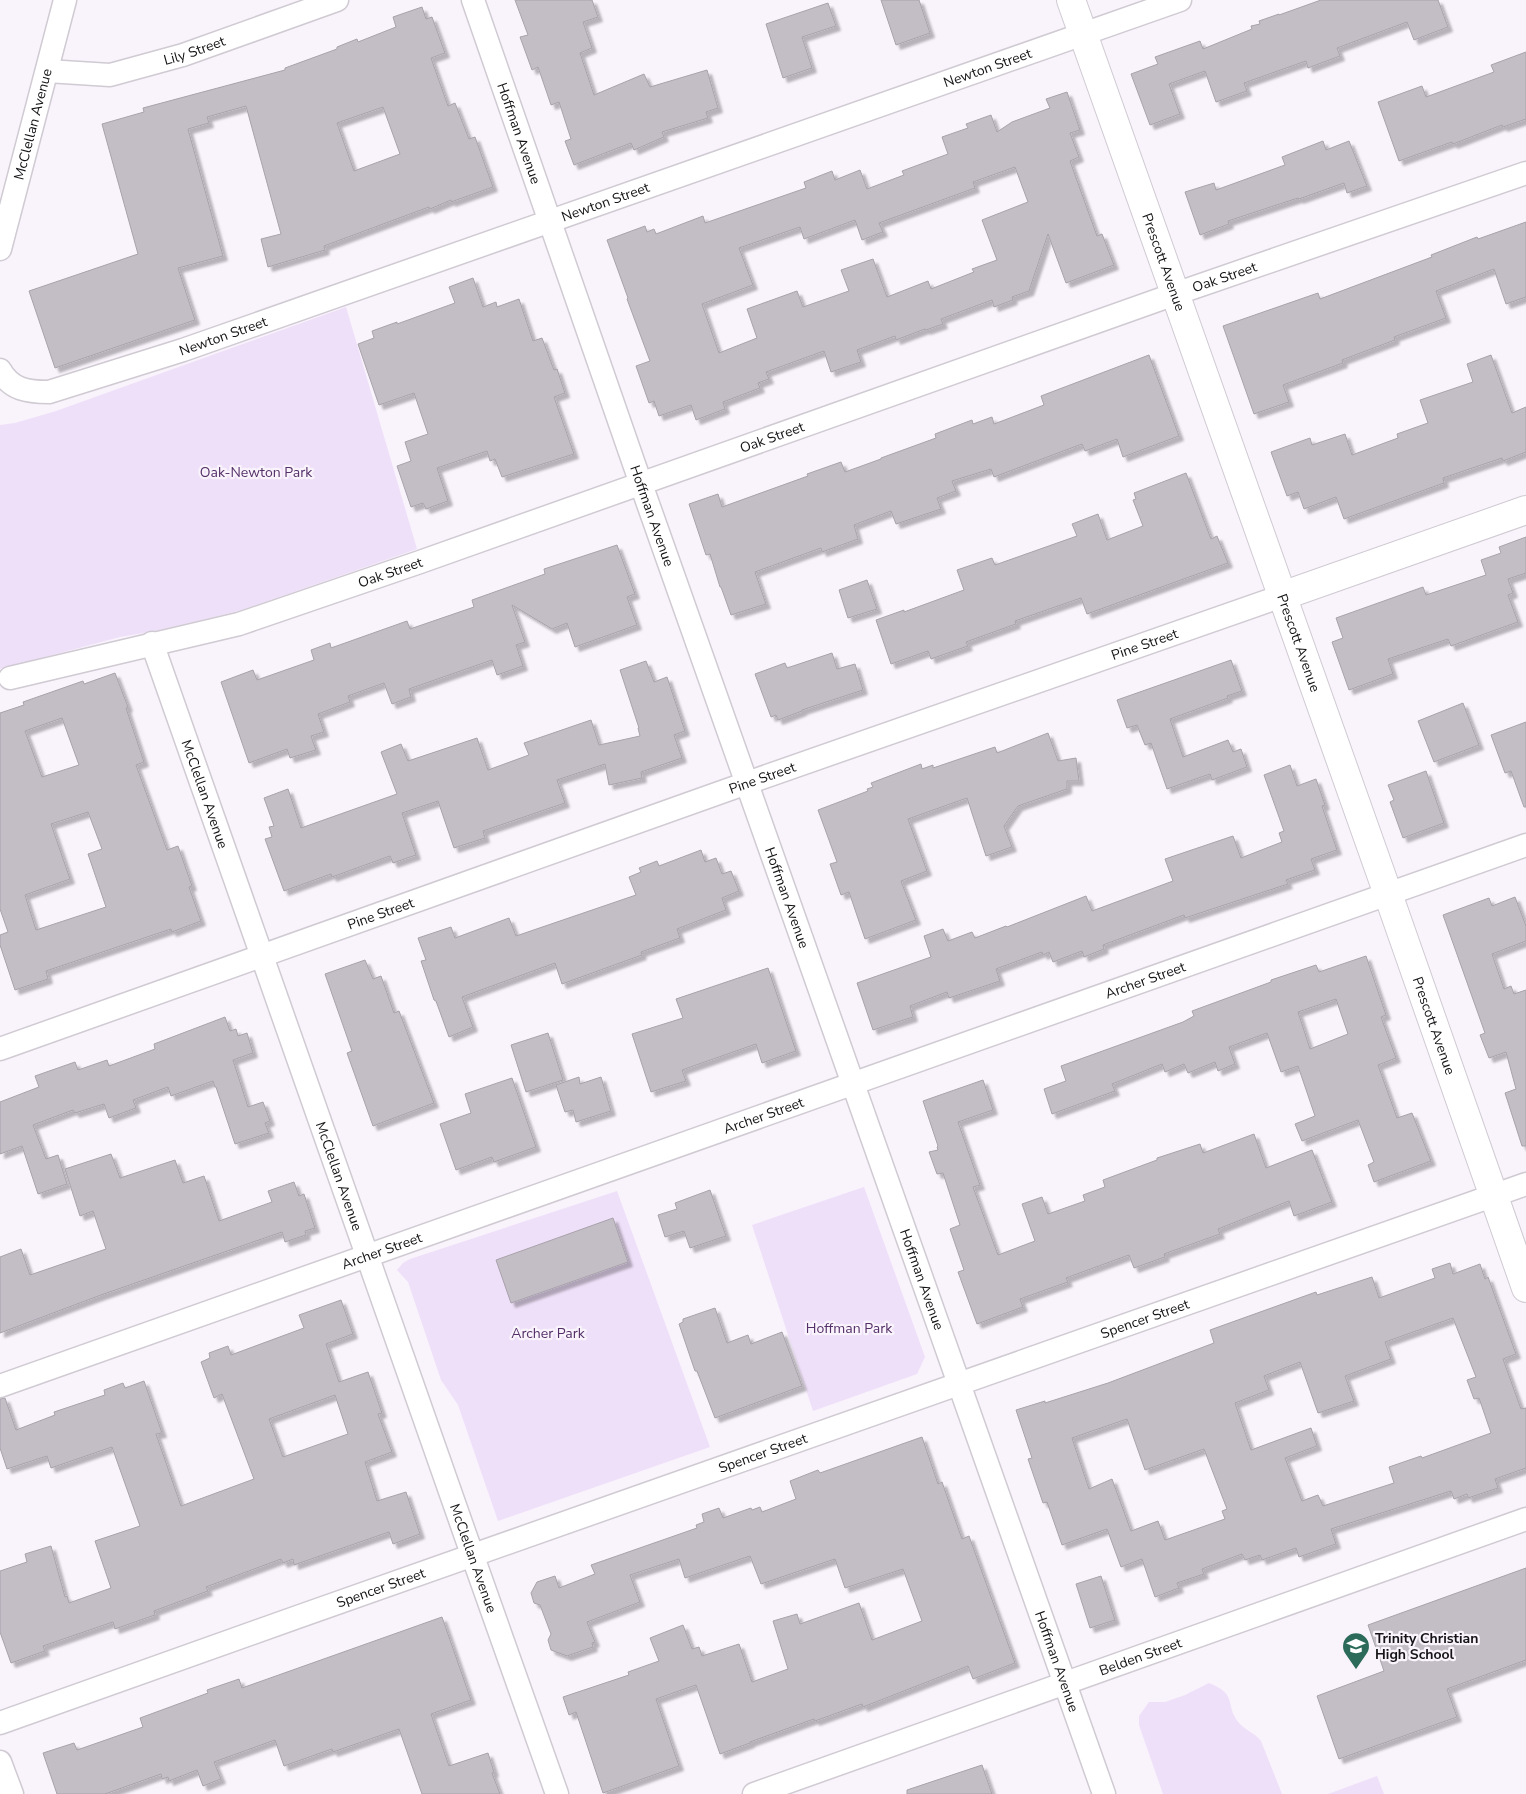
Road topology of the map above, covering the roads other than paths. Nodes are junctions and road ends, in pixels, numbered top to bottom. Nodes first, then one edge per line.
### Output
1 (66, 0) edge
2 (336, 0) edge
3 (473, 0) edge
4 (1071, 0) edge
5 (1180, 0) edge
6 (1083, 35) junction
7 (47, 71) junction
8 (1526, 173) edge
9 (549, 220) junction
10 (0, 249) edge
11 (1175, 294) junction
12 (0, 370) edge
13 (640, 484) junction
14 (1526, 510) edge
15 (1282, 596) junction
16 (152, 643) junction
17 (10, 678) dead end
18 (747, 783) junction
19 (1526, 845) edge
20 (1388, 894) junction
21 (263, 956) junction
22 (0, 1049) edge
23 (852, 1085) junction
24 (1526, 1184) edge
25 (1494, 1196) junction
26 (368, 1255) junction
27 (1526, 1288) edge
28 (958, 1384) junction
29 (0, 1386) edge
30 (1526, 1519) edge
31 (472, 1554) junction
32 (1066, 1684) junction
33 (0, 1722) edge
34 (0, 1762) edge
35 (12, 1794) edge
36 (557, 1794) edge
37 (754, 1794) edge
38 (1104, 1794) edge

1 - 7 street, McClellan Avenue
2 - 7 street, Lily Street
3 - 9 street, Hoffman Avenue
4 - 6 street, Prescott Avenue
5 - 6 street, Newton Street
6 - 9 street, Newton Street
6 - 11 street, Prescott Avenue
7 - 10 street, McClellan Avenue
8 - 11 street, Oak Street
9 - 12 street, Newton Street
9 - 13 street, Hoffman Avenue
11 - 13 street, Oak Street
11 - 15 street, Prescott Avenue
13 - 16 street, Oak Street
13 - 18 street, Hoffman Avenue
14 - 15 street, Pine Street
15 - 18 street, Pine Street
15 - 20 street, Prescott Avenue
16 - 17 street, Oak Street
16 - 21 street, McClellan Avenue
18 - 21 street, Pine Street
18 - 23 street, Hoffman Avenue
19 - 20 street, Archer Street
20 - 23 street, Archer Street
20 - 25 street, Prescott Avenue
21 - 22 street, Pine Street
21 - 26 street, McClellan Avenue
23 - 26 street, Archer Street
23 - 28 street, Hoffman Avenue
24 - 25 street, Spencer Street
25 - 27 street, Prescott Avenue
25 - 28 street, Spencer Street
26 - 29 street, Archer Street
26 - 31 street, McClellan Avenue
28 - 31 street, Spencer Street
28 - 32 street, Hoffman Avenue
30 - 32 street, Belden Street
31 - 33 street, Spencer Street
31 - 36 street, McClellan Avenue
32 - 37 street, Belden Street
32 - 38 street, Hoffman Avenue
34 - 35 street

